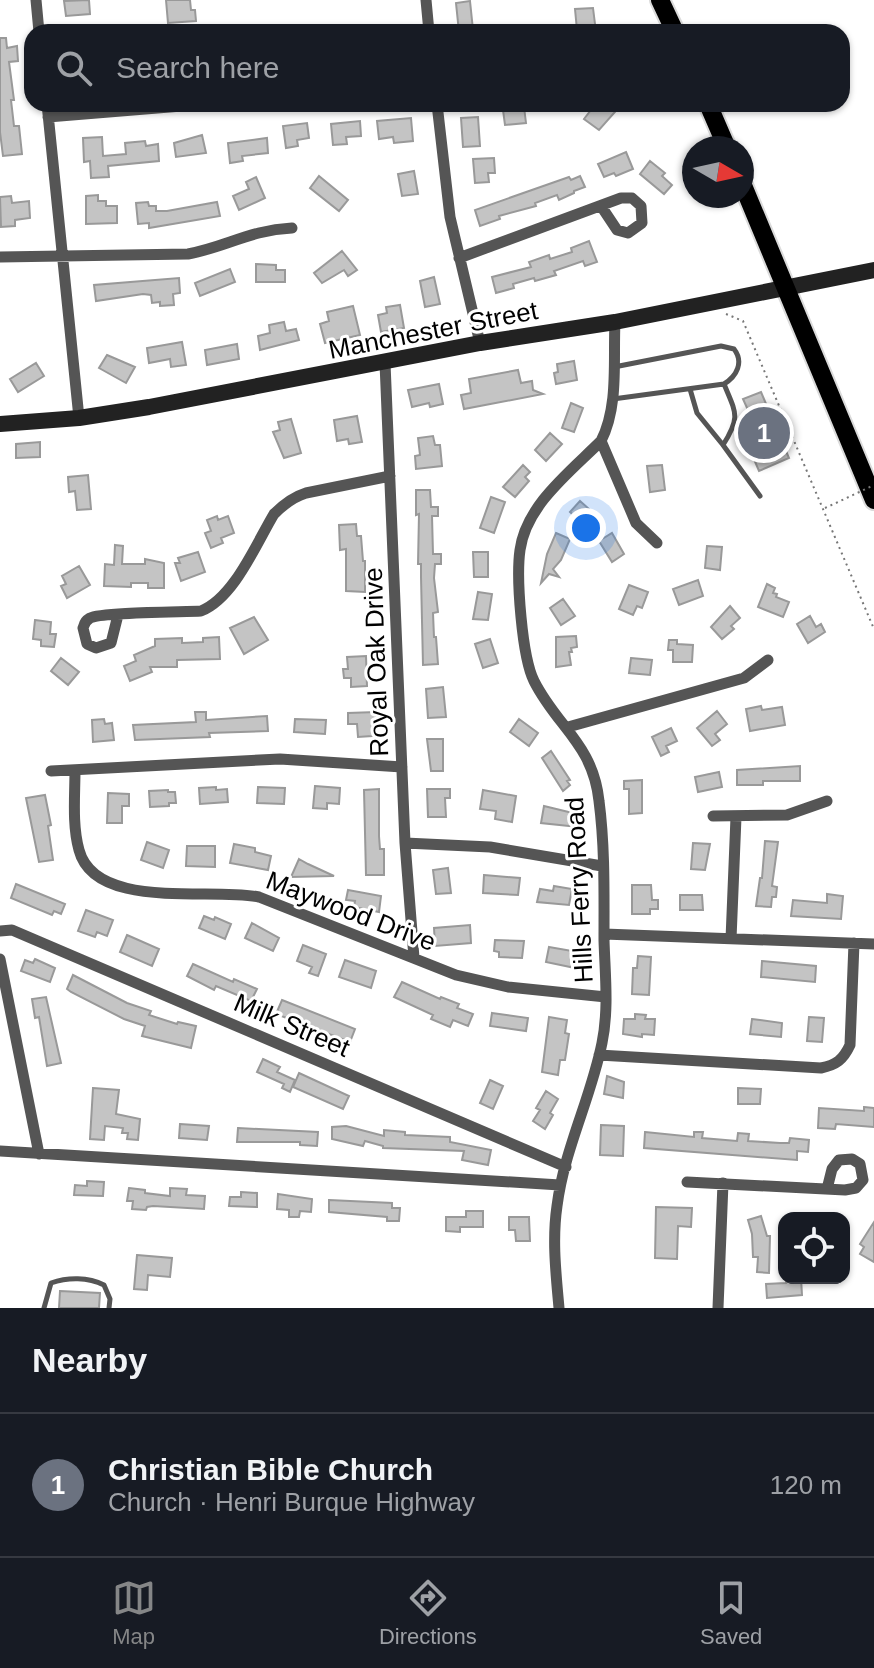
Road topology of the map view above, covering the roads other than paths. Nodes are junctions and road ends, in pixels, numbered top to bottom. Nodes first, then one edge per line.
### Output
1 (36, 0) edge
2 (426, 0) edge
3 (660, 0) edge
4 (38, 24) edge
5 (428, 24) edge
6 (671, 24) edge
7 (47, 112) edge
8 (438, 112) edge
9 (711, 112) edge
10 (722, 136) edge
11 (601, 206) dead end
12 (753, 208) edge
13 (292, 228) dead end
14 (0, 257) edge
15 (62, 257) junction
16 (459, 258) junction
17 (874, 270) edge
18 (787, 287) junction
19 (615, 322) junction
20 (480, 343) junction
21 (385, 363) junction
22 (613, 367) junction
23 (724, 384) junction
24 (690, 389) junction
25 (612, 399) junction
26 (79, 418) junction
27 (0, 424) edge
28 (601, 441) junction
29 (723, 445) junction
30 (390, 476) junction
31 (760, 496) dead end
32 (874, 500) edge
33 (657, 543) dead end
34 (118, 615) dead end
35 (768, 660) dead end
36 (568, 727) junction
37 (402, 767) junction
38 (75, 770) junction
39 (51, 771) dead end
40 (827, 801) dead end
41 (713, 816) dead end
42 (736, 817) junction
43 (405, 843) junction
44 (602, 866) junction
45 (0, 931) edge
46 (604, 934) junction
47 (731, 939) junction
48 (854, 943) junction
49 (874, 944) edge
50 (414, 958) junction
51 (0, 959) edge
52 (606, 997) junction
53 (599, 1055) junction
54 (0, 1151) edge
55 (39, 1154) junction
56 (566, 1167) junction
57 (687, 1182) dead end
58 (723, 1183) junction
59 (560, 1185) junction
60 (827, 1189) dead end
61 (44, 1308) edge
62 (109, 1308) edge
63 (559, 1308) edge
64 (718, 1308) edge

1 - 4 street
2 - 5 street
3 - 6 main road
7 - 15 street
8 - 16 street
9 - 10 main road
11 - 16 street
12 - 18 main road
13 - 15 street
14 - 15 street
15 - 26 street
16 - 20 street
17 - 18 street, Manchester Street
18 - 19 street, Manchester Street
18 - 32 main road
19 - 20 street, Manchester Street
19 - 22 street, Hills Ferry Road
20 - 21 street, Manchester Street
21 - 26 street, Manchester Street
21 - 30 street, Royal Oak Drive
22 - 23 lane
22 - 25 street, Hills Ferry Road
23 - 24 lane
23 - 29 lane
24 - 25 lane
24 - 29 lane
25 - 28 street, Hills Ferry Road
26 - 27 street, Manchester Street
28 - 33 street
28 - 36 street, Hills Ferry Road
29 - 31 lane
30 - 34 street
30 - 37 street, Royal Oak Drive
35 - 36 street
36 - 44 street, Hills Ferry Road
37 - 38 street
37 - 43 street, Royal Oak Drive
38 - 39 street
38 - 50 street, Maywood Drive
40 - 42 street
41 - 42 street
42 - 47 street
43 - 44 street
43 - 50 street, Royal Oak Drive
44 - 46 street, Hills Ferry Road
45 - 56 street, Milk Street
46 - 47 street
46 - 52 street, Hills Ferry Road
47 - 48 street
48 - 49 street
48 - 53 street
50 - 52 street, Maywood Drive
51 - 55 street
52 - 53 street, Hills Ferry Road
53 - 56 street, Hills Ferry Road
54 - 55 street
55 - 59 street
56 - 59 street, Hills Ferry Road
57 - 58 street
58 - 60 street
58 - 64 street
59 - 63 street, Hills Ferry Road
61 - 62 lane

